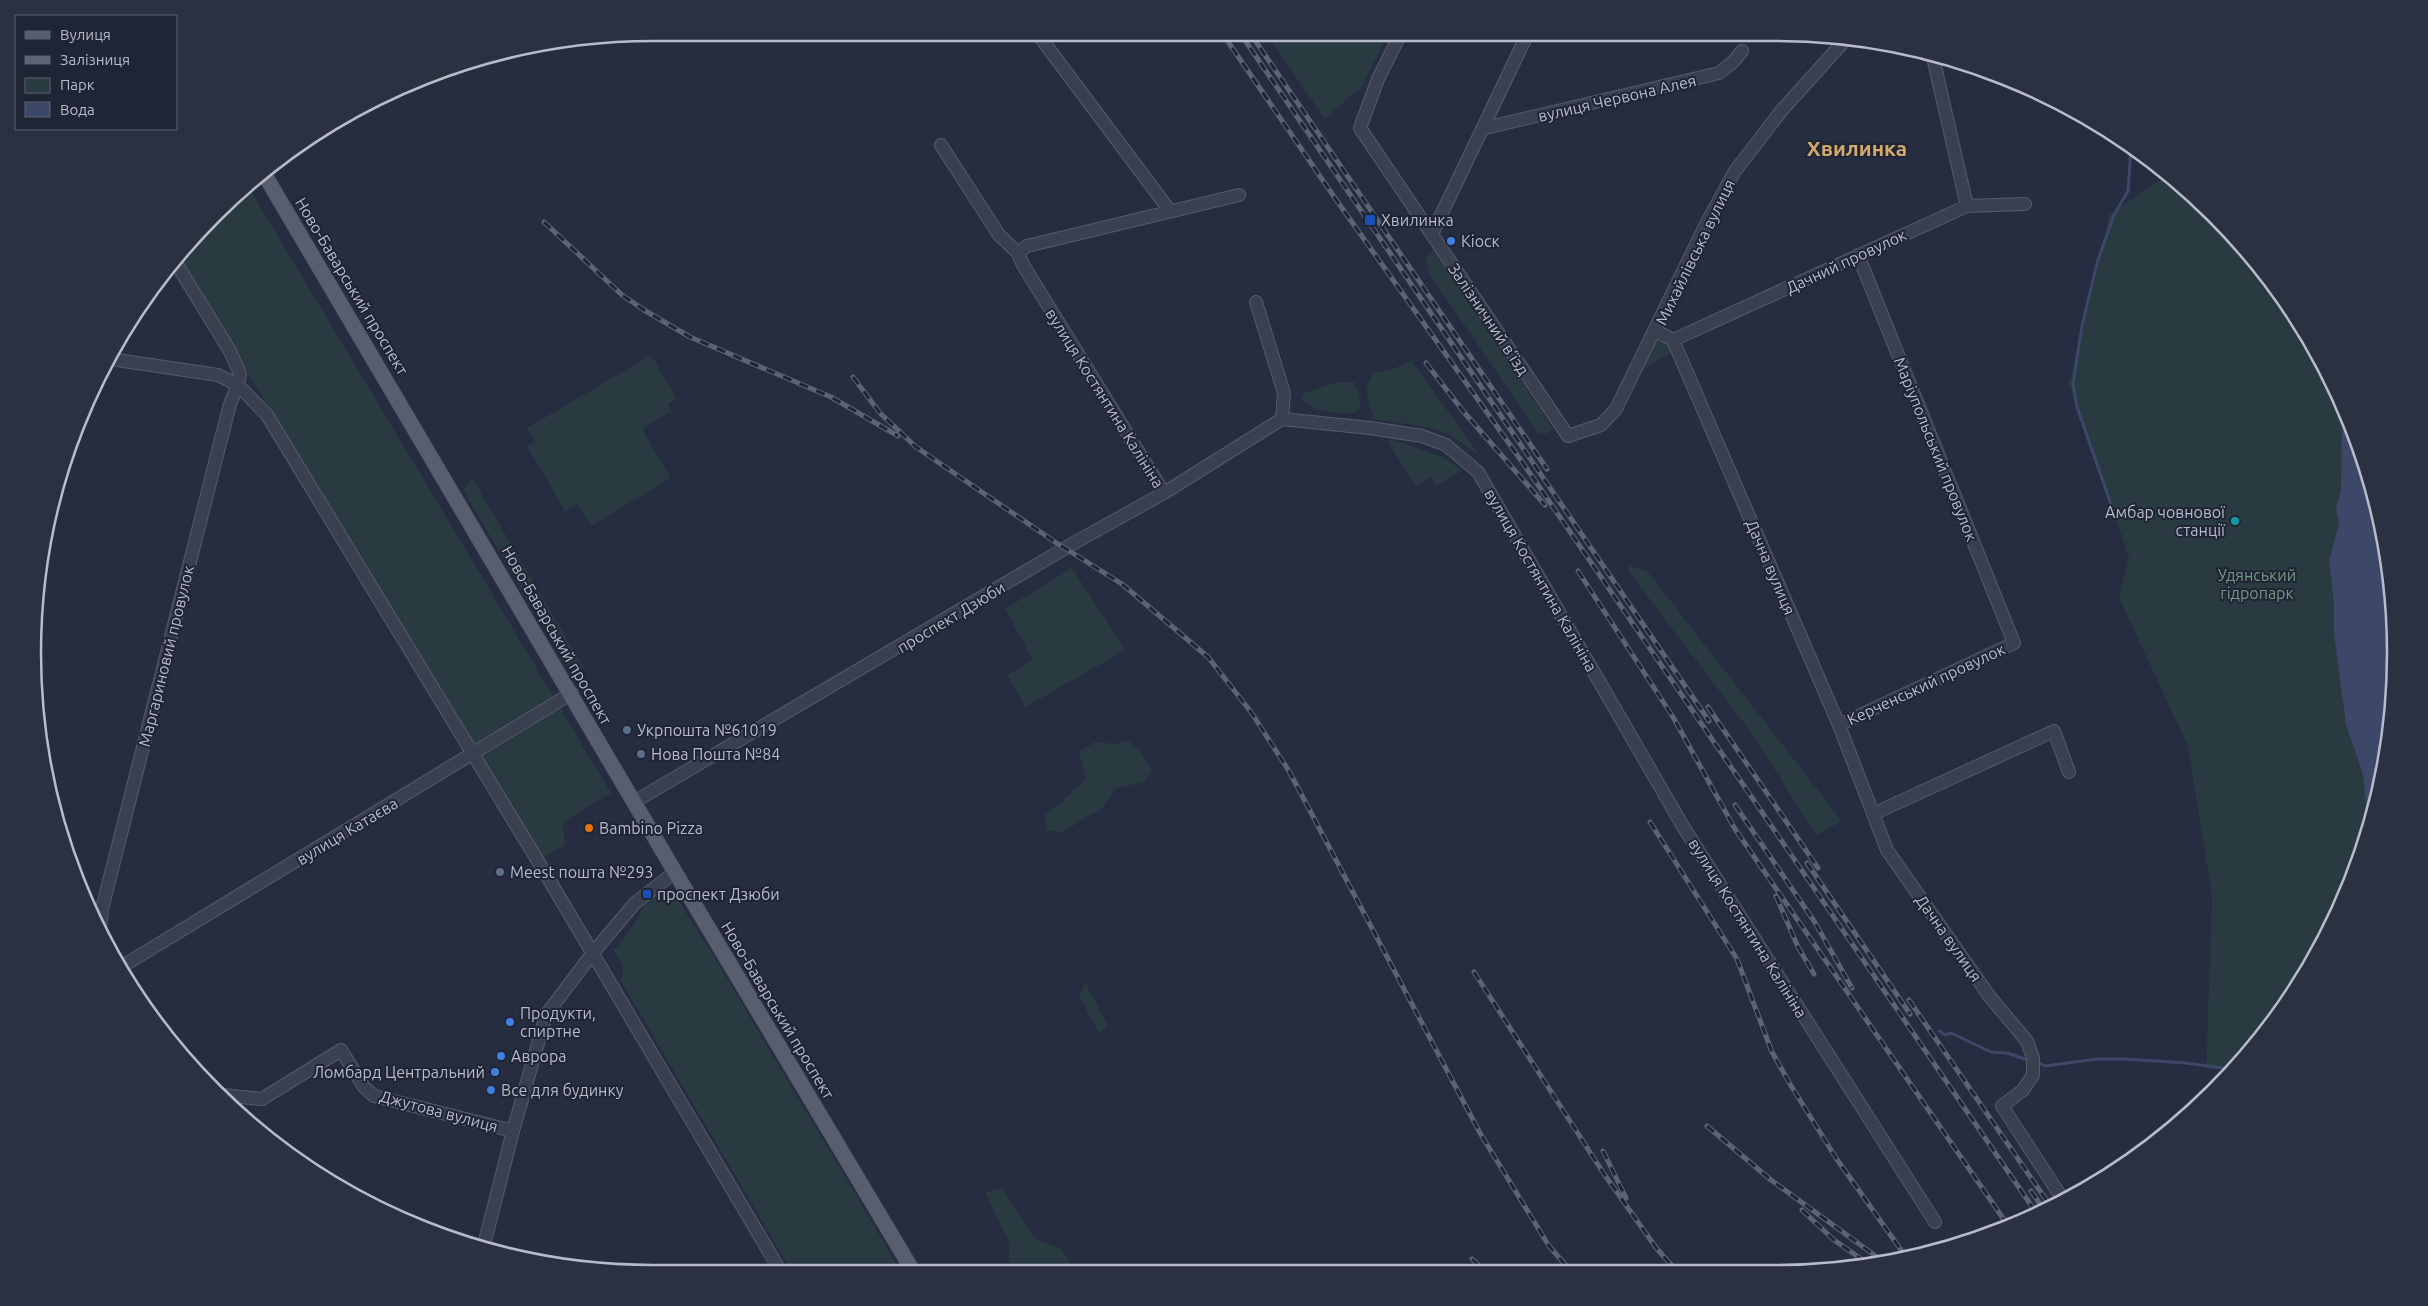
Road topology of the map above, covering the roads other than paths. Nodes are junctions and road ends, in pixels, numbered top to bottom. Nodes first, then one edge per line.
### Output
1 (1043, 41) edge
2 (1398, 41) edge
3 (1525, 41) edge
4 (1841, 45) edge
5 (1742, 51) dead end
6 (1934, 62) edge
7 (1484, 128) junction
8 (941, 145) dead end
9 (267, 179) edge
10 (1240, 195) dead end
11 (2025, 204) dead end
12 (1967, 206) junction
13 (1170, 211) junction
14 (1432, 234) junction
15 (1018, 253) junction
16 (1858, 255) junction
17 (179, 268) edge
18 (1256, 302) dead end
19 (1656, 331) junction
20 (1673, 340) junction
21 (116, 360) edge
22 (238, 385) junction
23 (1282, 419) junction
24 (1568, 436) joint
25 (1164, 493) junction
26 (2014, 643) joint
27 (572, 694) junction
28 (1839, 725) junction
29 (473, 755) junction
30 (2069, 772) dead end
31 (634, 802) junction
32 (1873, 814) junction
33 (675, 872) junction
34 (101, 917) edge
35 (592, 954) junction
36 (127, 965) edge
37 (231, 1096) edge
38 (513, 1131) junction
39 (2060, 1195) edge
40 (1935, 1222) dead end
41 (485, 1241) edge
42 (776, 1265) edge
43 (910, 1265) edge

1 - 13 street
2 - 14 street, Залізничний в’їзд
3 - 7 street
4 - 19 street, Михайлівська вулиця
5 - 7 street, вулиця Червона Алея
6 - 12 street
7 - 14 street
8 - 15 street, вулиця Костянтина Калініна
9 - 27 main road, Ново-Баварський проспект
10 - 13 street
11 - 12 street, Дачний провулок
12 - 16 street, Дачний провулок
13 - 15 street
14 - 24 street, Залізничний в’їзд
15 - 25 street, вулиця Костянтина Калініна
16 - 20 street, Дачний провулок
16 - 26 street, Маріупольський провулок
17 - 22 street
18 - 23 street
19 - 20 street
19 - 24 street, Михайлівська вулиця
20 - 28 street, Дачна вулиця
21 - 22 street
22 - 29 street
22 - 34 street, Маргариновий провулок
23 - 25 street, вулиця Костянтина Калініна
23 - 40 street, вулиця Костянтина Калініна
25 - 31 street, проспект Дзюби
26 - 28 street, Керченський провулок
27 - 29 street, вулиця Катаєва
27 - 31 main road, Ново-Баварський проспект
28 - 32 street, Дачна вулиця
29 - 35 street
29 - 36 street, вулиця Катаєва
30 - 32 street
31 - 33 main road, Ново-Баварський проспект
32 - 39 street, Дачна вулиця
33 - 35 street
33 - 43 main road, Ново-Баварський проспект
35 - 38 street
35 - 42 street
37 - 38 street, Джутова вулиця
38 - 41 street

